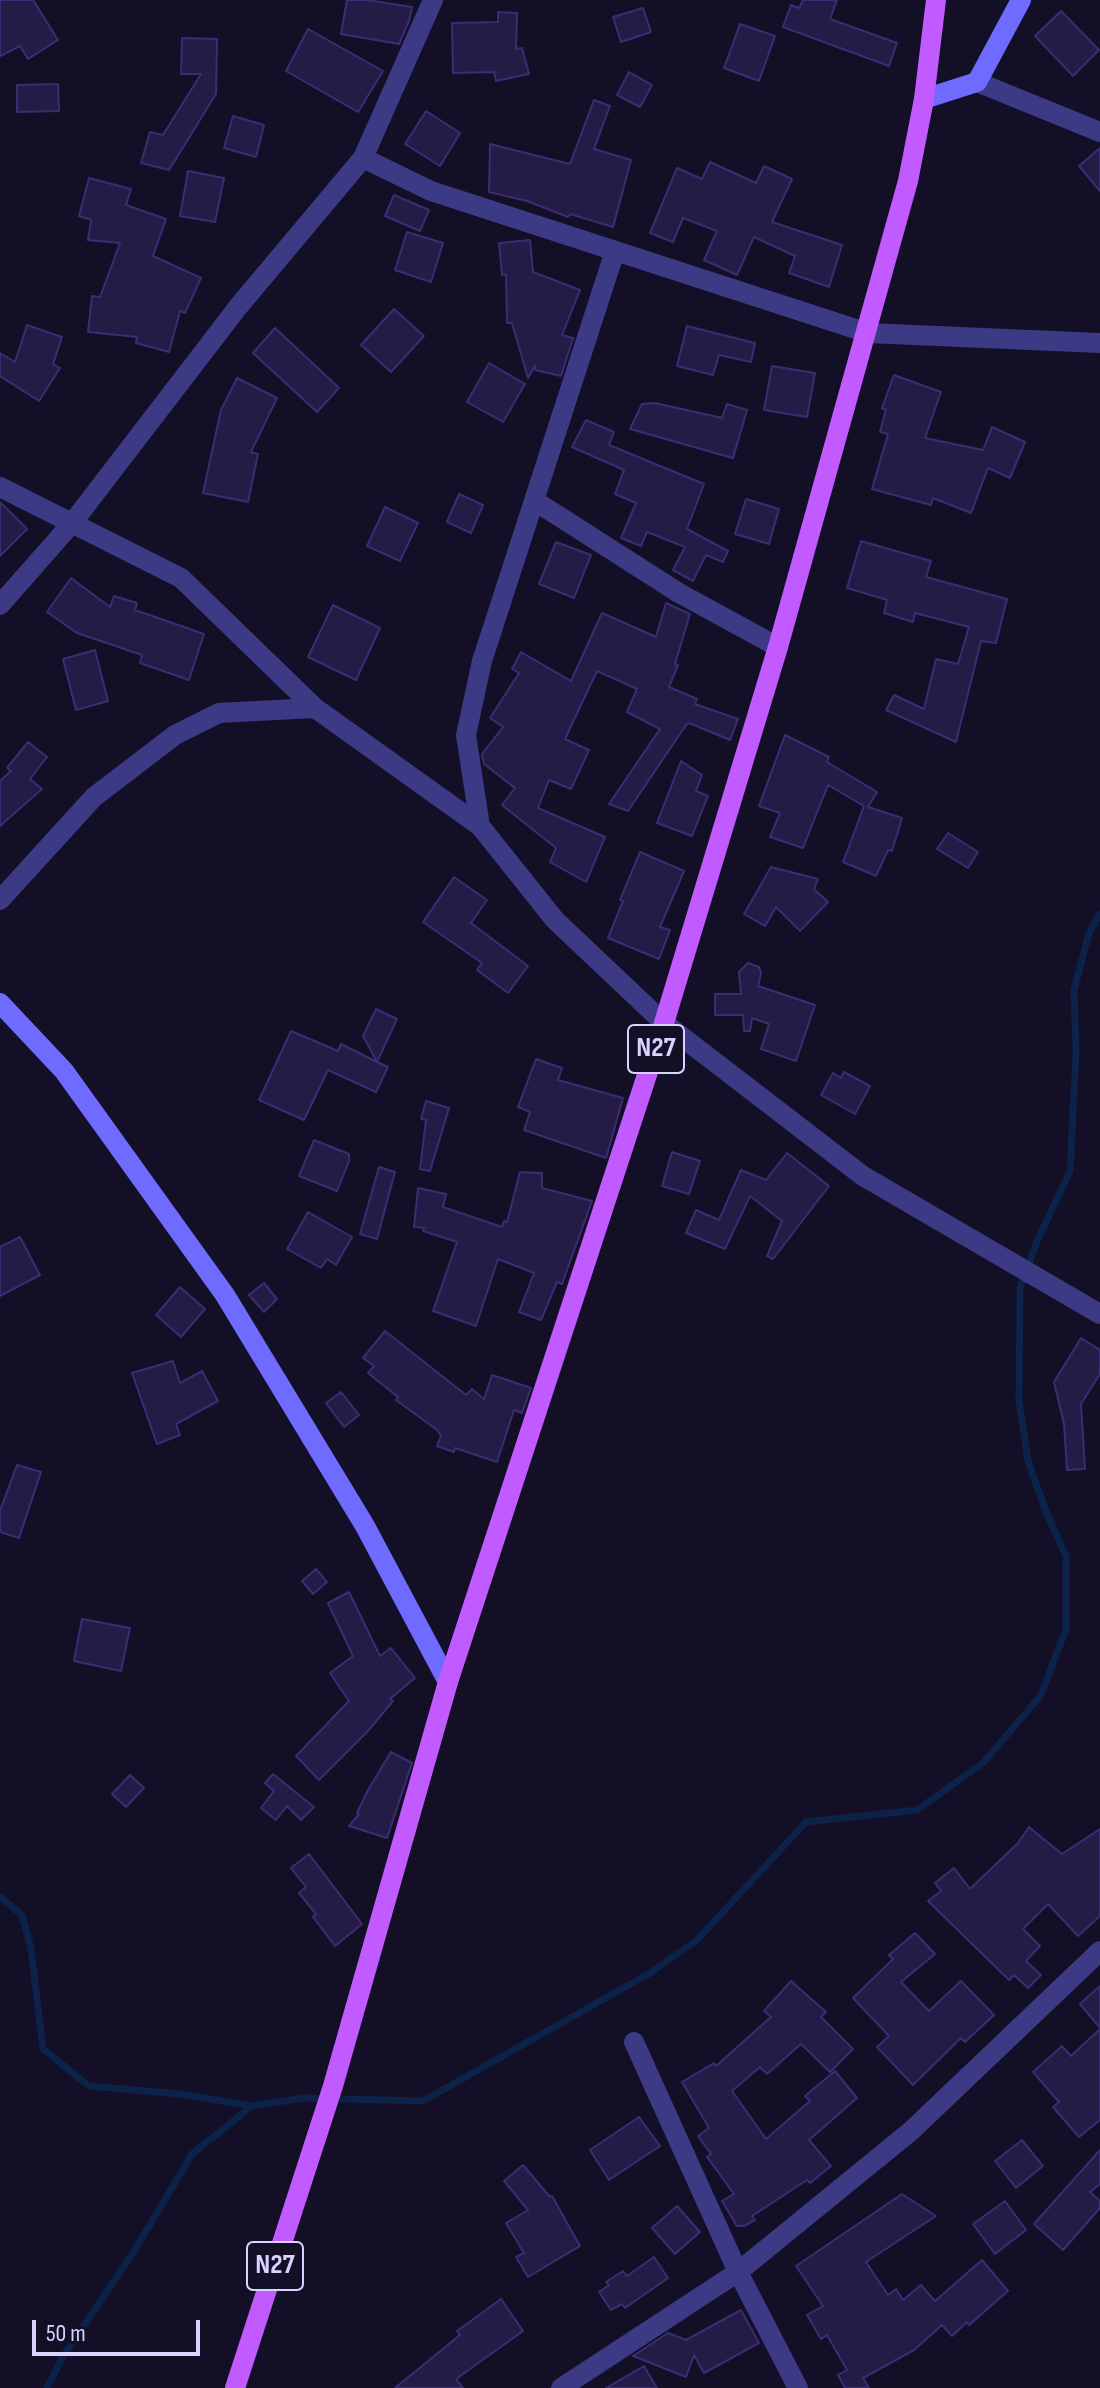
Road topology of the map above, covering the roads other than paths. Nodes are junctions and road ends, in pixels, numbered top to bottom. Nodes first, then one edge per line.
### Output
1 (433, 0) edge
2 (936, 0) edge
3 (1021, 0) edge
4 (977, 82) junction
5 (924, 99) junction
6 (1100, 132) edge
7 (363, 158) junction
8 (615, 251) junction
9 (868, 333) junction
10 (1100, 343) edge
11 (0, 487) edge
12 (535, 501) junction
13 (73, 522) junction
14 (0, 605) edge
15 (778, 647) junction
16 (315, 708) junction
17 (480, 826) junction
18 (0, 900) edge
19 (0, 1003) edge
20 (664, 1023) junction
21 (1100, 1314) edge
22 (448, 1682) junction
23 (1100, 1951) edge
24 (634, 2042) dead end
25 (738, 2272) junction
26 (235, 2388) edge
27 (561, 2388) edge
28 (798, 2388) edge

1 - 7 street
2 - 5 main road, N27
3 - 4 street
4 - 5 street
4 - 6 street
5 - 9 main road, N27
7 - 8 street
7 - 13 street
8 - 9 street
8 - 12 street
9 - 10 street
9 - 15 main road, N27
11 - 13 street
12 - 15 street
12 - 17 street
13 - 14 street
13 - 16 street
15 - 20 main road, N27
16 - 17 street
16 - 18 street
17 - 20 street
19 - 22 street
20 - 21 street
20 - 22 main road, N27
22 - 26 main road, N27
23 - 25 street
24 - 25 street
25 - 27 street
25 - 28 street

